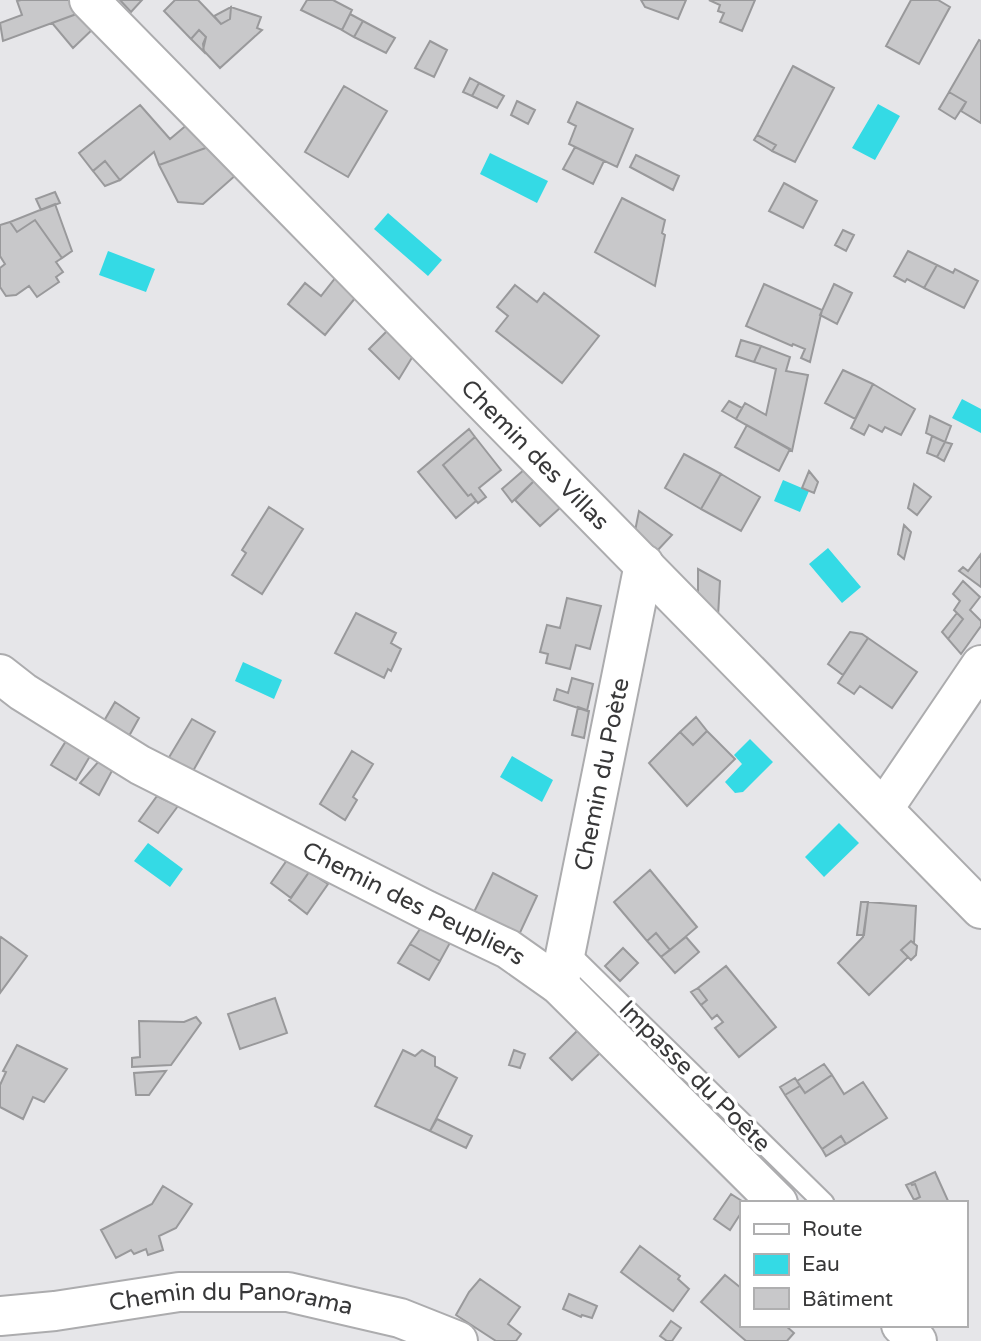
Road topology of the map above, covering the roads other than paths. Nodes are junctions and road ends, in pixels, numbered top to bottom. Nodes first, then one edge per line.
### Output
1 (89, 0) edge
2 (644, 564) junction
3 (981, 665) edge
4 (0, 674) edge
5 (884, 808) junction
6 (981, 909) edge
7 (563, 967) junction
8 (776, 1201) edge
9 (822, 1201) edge
10 (0, 1316) edge
11 (903, 1327) edge
12 (458, 1341) edge
13 (917, 1341) edge

1 - 2 street, Chemin des Villas
2 - 5 street, Chemin des Villas
2 - 7 street, Chemin du Poète
3 - 5 street
4 - 7 street, Chemin des Peupliers
5 - 6 street, Chemin des Villas
7 - 8 street, Chemin des Peupliers
7 - 9 lane, Impasse du Poête
10 - 12 street, Chemin du Panorama
11 - 13 street

